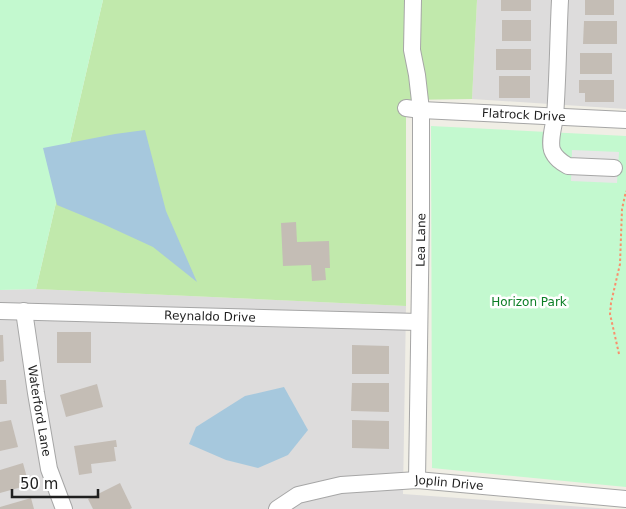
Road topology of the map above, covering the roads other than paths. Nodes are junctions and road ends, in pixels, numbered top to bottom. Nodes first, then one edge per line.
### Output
1 (413, 0) edge
2 (560, 0) edge
3 (413, 109) junction
4 (555, 117) junction
5 (626, 120) edge
6 (614, 168) dead end
7 (0, 311) edge
8 (24, 311) junction
9 (419, 322) junction
10 (417, 480) junction
11 (626, 499) edge
12 (64, 509) edge
13 (277, 509) edge

1 - 3 street, Lea Lane
2 - 4 street
3 - 4 street, Flatrock Drive
3 - 9 street, Lea Lane
4 - 5 street, Flatrock Drive
4 - 6 street
7 - 8 street, Reynaldo Drive
8 - 9 street, Reynaldo Drive
8 - 12 street, Waterford Lane
9 - 10 street, Lea Lane
10 - 11 street, Joplin Drive
10 - 13 street, Joplin Drive

